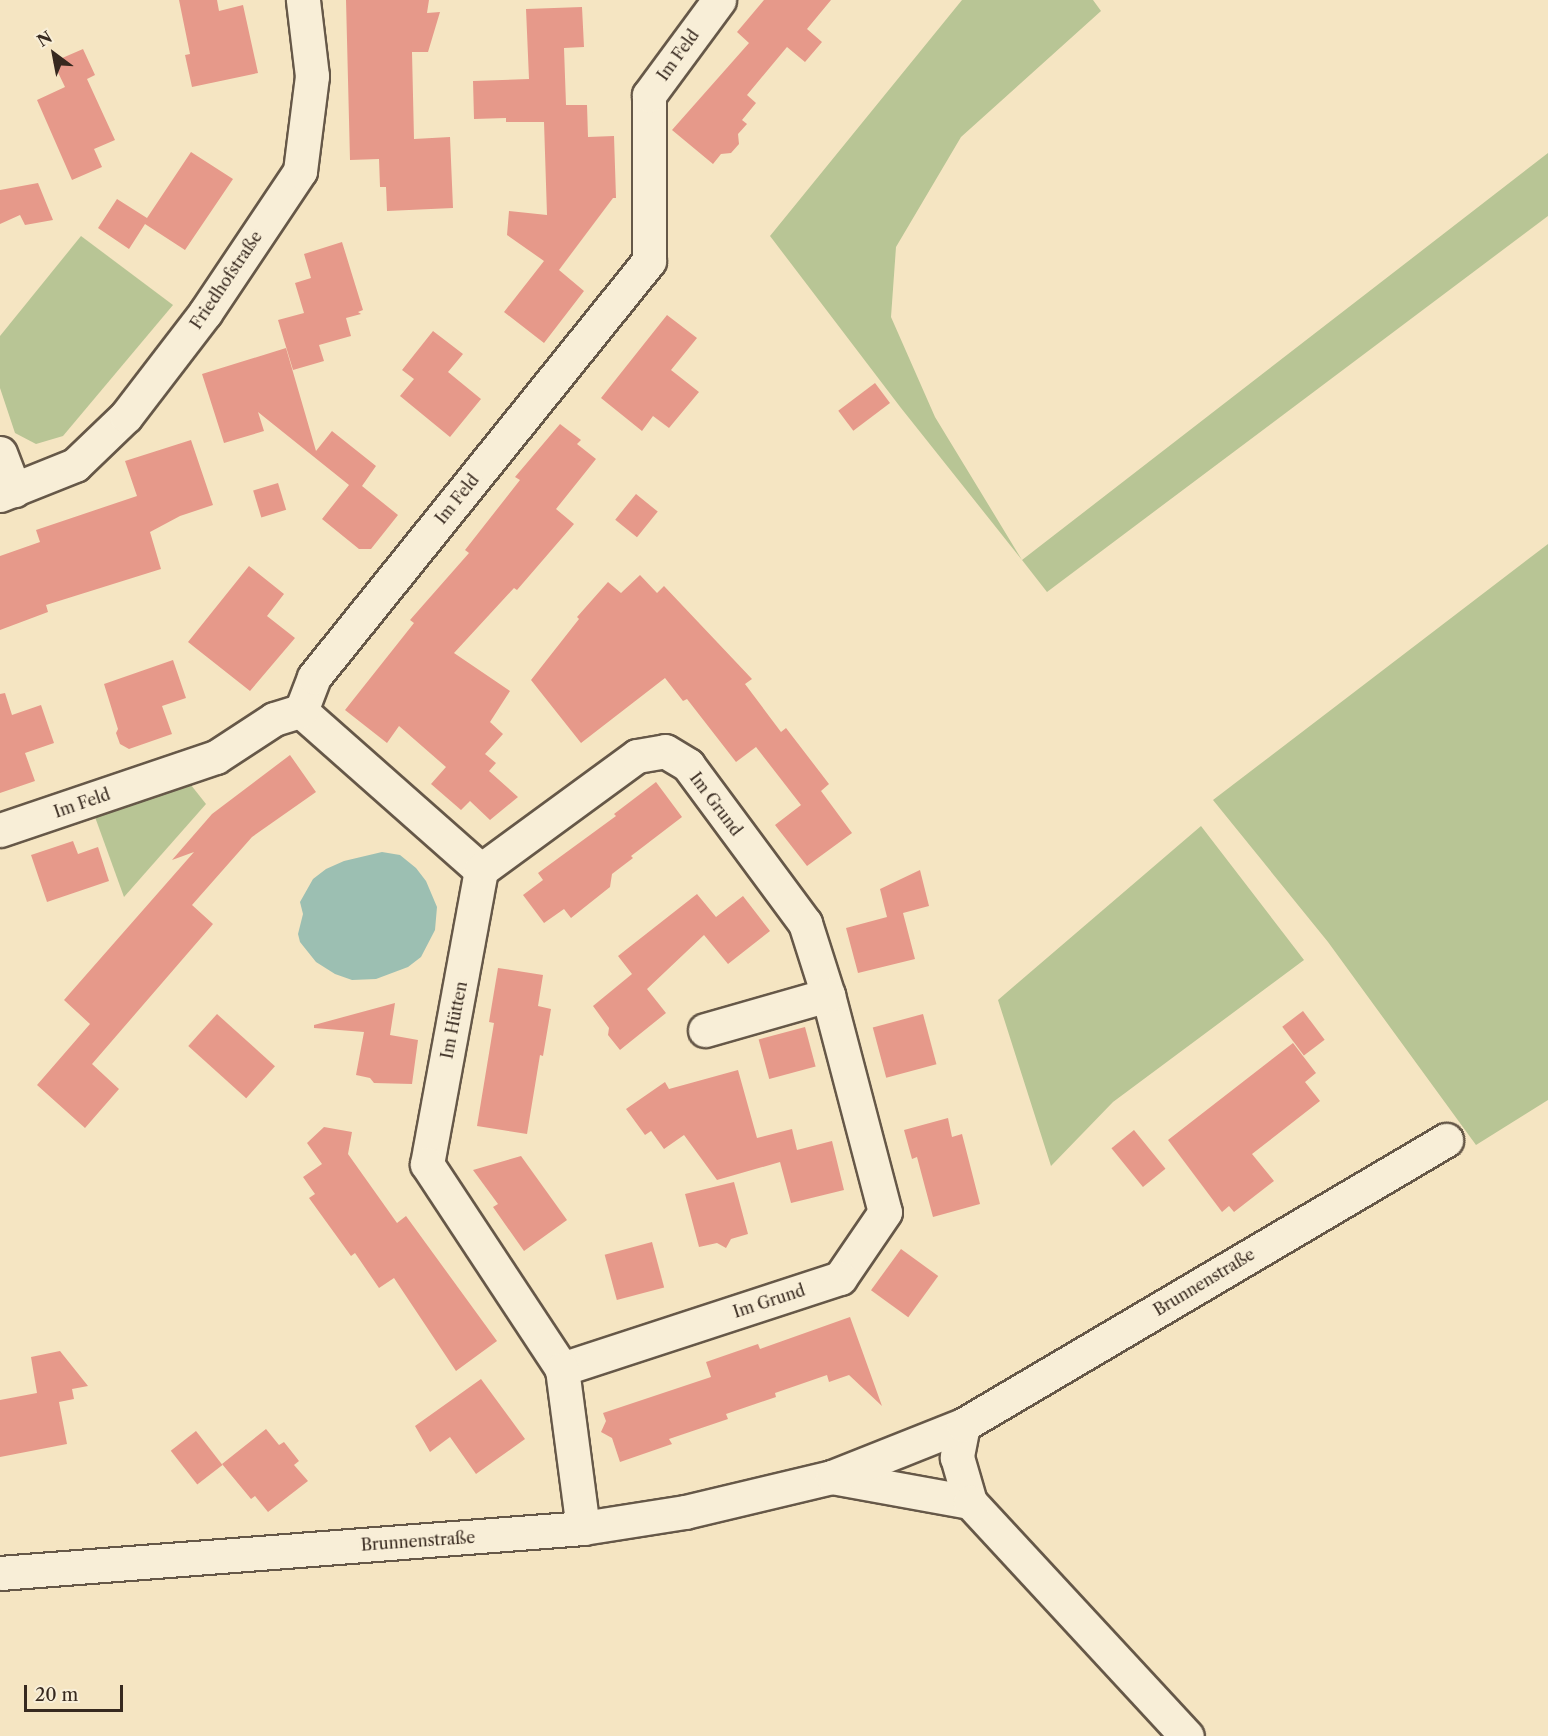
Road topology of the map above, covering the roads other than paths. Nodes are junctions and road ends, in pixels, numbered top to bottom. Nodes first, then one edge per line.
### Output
1 (303, 0) edge
2 (719, 0) edge
3 (0, 453) edge
4 (7, 493) edge
5 (301, 711) junction
6 (0, 830) edge
7 (481, 870) junction
8 (828, 995) junction
9 (705, 1030) dead end
10 (1446, 1140) dead end
11 (562, 1369) junction
12 (963, 1425) junction
13 (832, 1477) junction
14 (970, 1502) junction
15 (583, 1528) junction
16 (0, 1573) edge
17 (1187, 1736) edge

1 - 4 street, Friedhofstraße
2 - 5 street, Im Feld
3 - 4 street, Friedhofstraße
5 - 6 street, Im Feld
5 - 7 street
7 - 8 street, Im Grund
7 - 11 street, Im Hütten
8 - 9 street
8 - 11 street, Im Grund
10 - 12 street, Brunnenstraße
11 - 15 street
12 - 13 street, Brunnenstraße
12 - 14 street
13 - 14 street, Brunnenstraße
13 - 15 street, Brunnenstraße
14 - 17 street
15 - 16 street, Brunnenstraße

